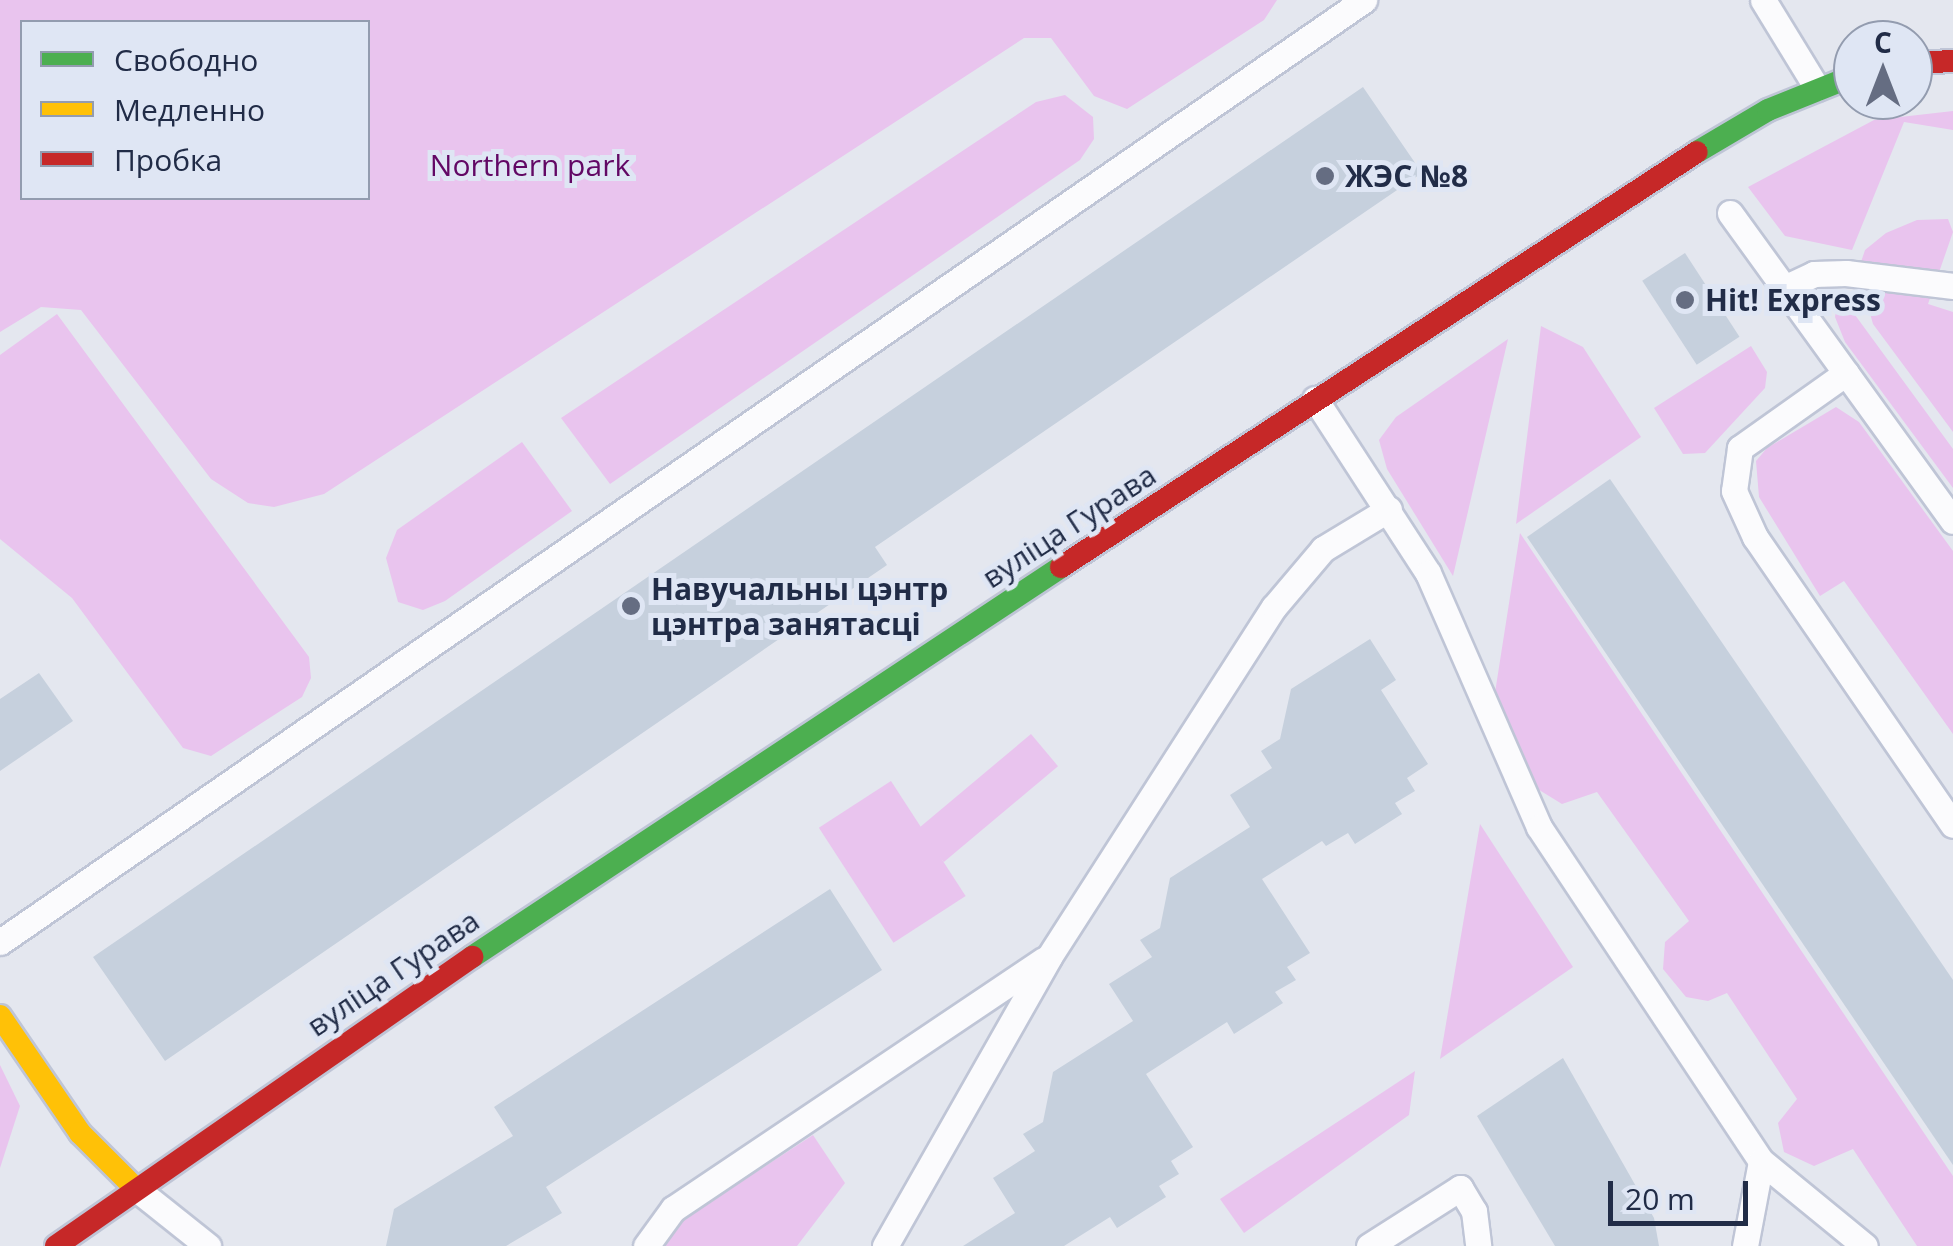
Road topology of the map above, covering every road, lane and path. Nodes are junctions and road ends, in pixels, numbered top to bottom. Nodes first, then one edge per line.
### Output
1 (1364, 0) edge
2 (1763, 0) edge
3 (1833, 83) edge
4 (1817, 88) junction
5 (1730, 213) dead end
6 (1953, 286) edge
7 (1784, 288) junction
8 (1846, 373) junction
9 (1315, 399) junction
10 (1390, 509) junction
11 (1953, 521) edge
12 (1953, 824) edge
13 (0, 942) edge
14 (1048, 957) junction
15 (0, 1016) edge
16 (1761, 1162) junction
17 (133, 1186) junction
18 (56, 1246) edge
19 (208, 1246) edge
20 (646, 1246) edge
21 (885, 1246) edge
22 (1369, 1246) edge
23 (1478, 1246) edge
24 (1744, 1246) edge
25 (1865, 1246) edge

1 - 13 lane
2 - 4 lane
3 - 4 street, вуліца Гурава
4 - 9 street, вуліца Гурава
5 - 7 lane
6 - 7 lane
7 - 8 lane
8 - 11 lane
8 - 12 lane
9 - 10 lane
9 - 17 street, вуліца Гурава
10 - 14 lane
10 - 16 lane
14 - 20 lane
14 - 21 lane
15 - 17 street
16 - 24 lane
16 - 25 lane
17 - 18 street, вуліца Гурава
17 - 19 lane
22 - 23 lane

